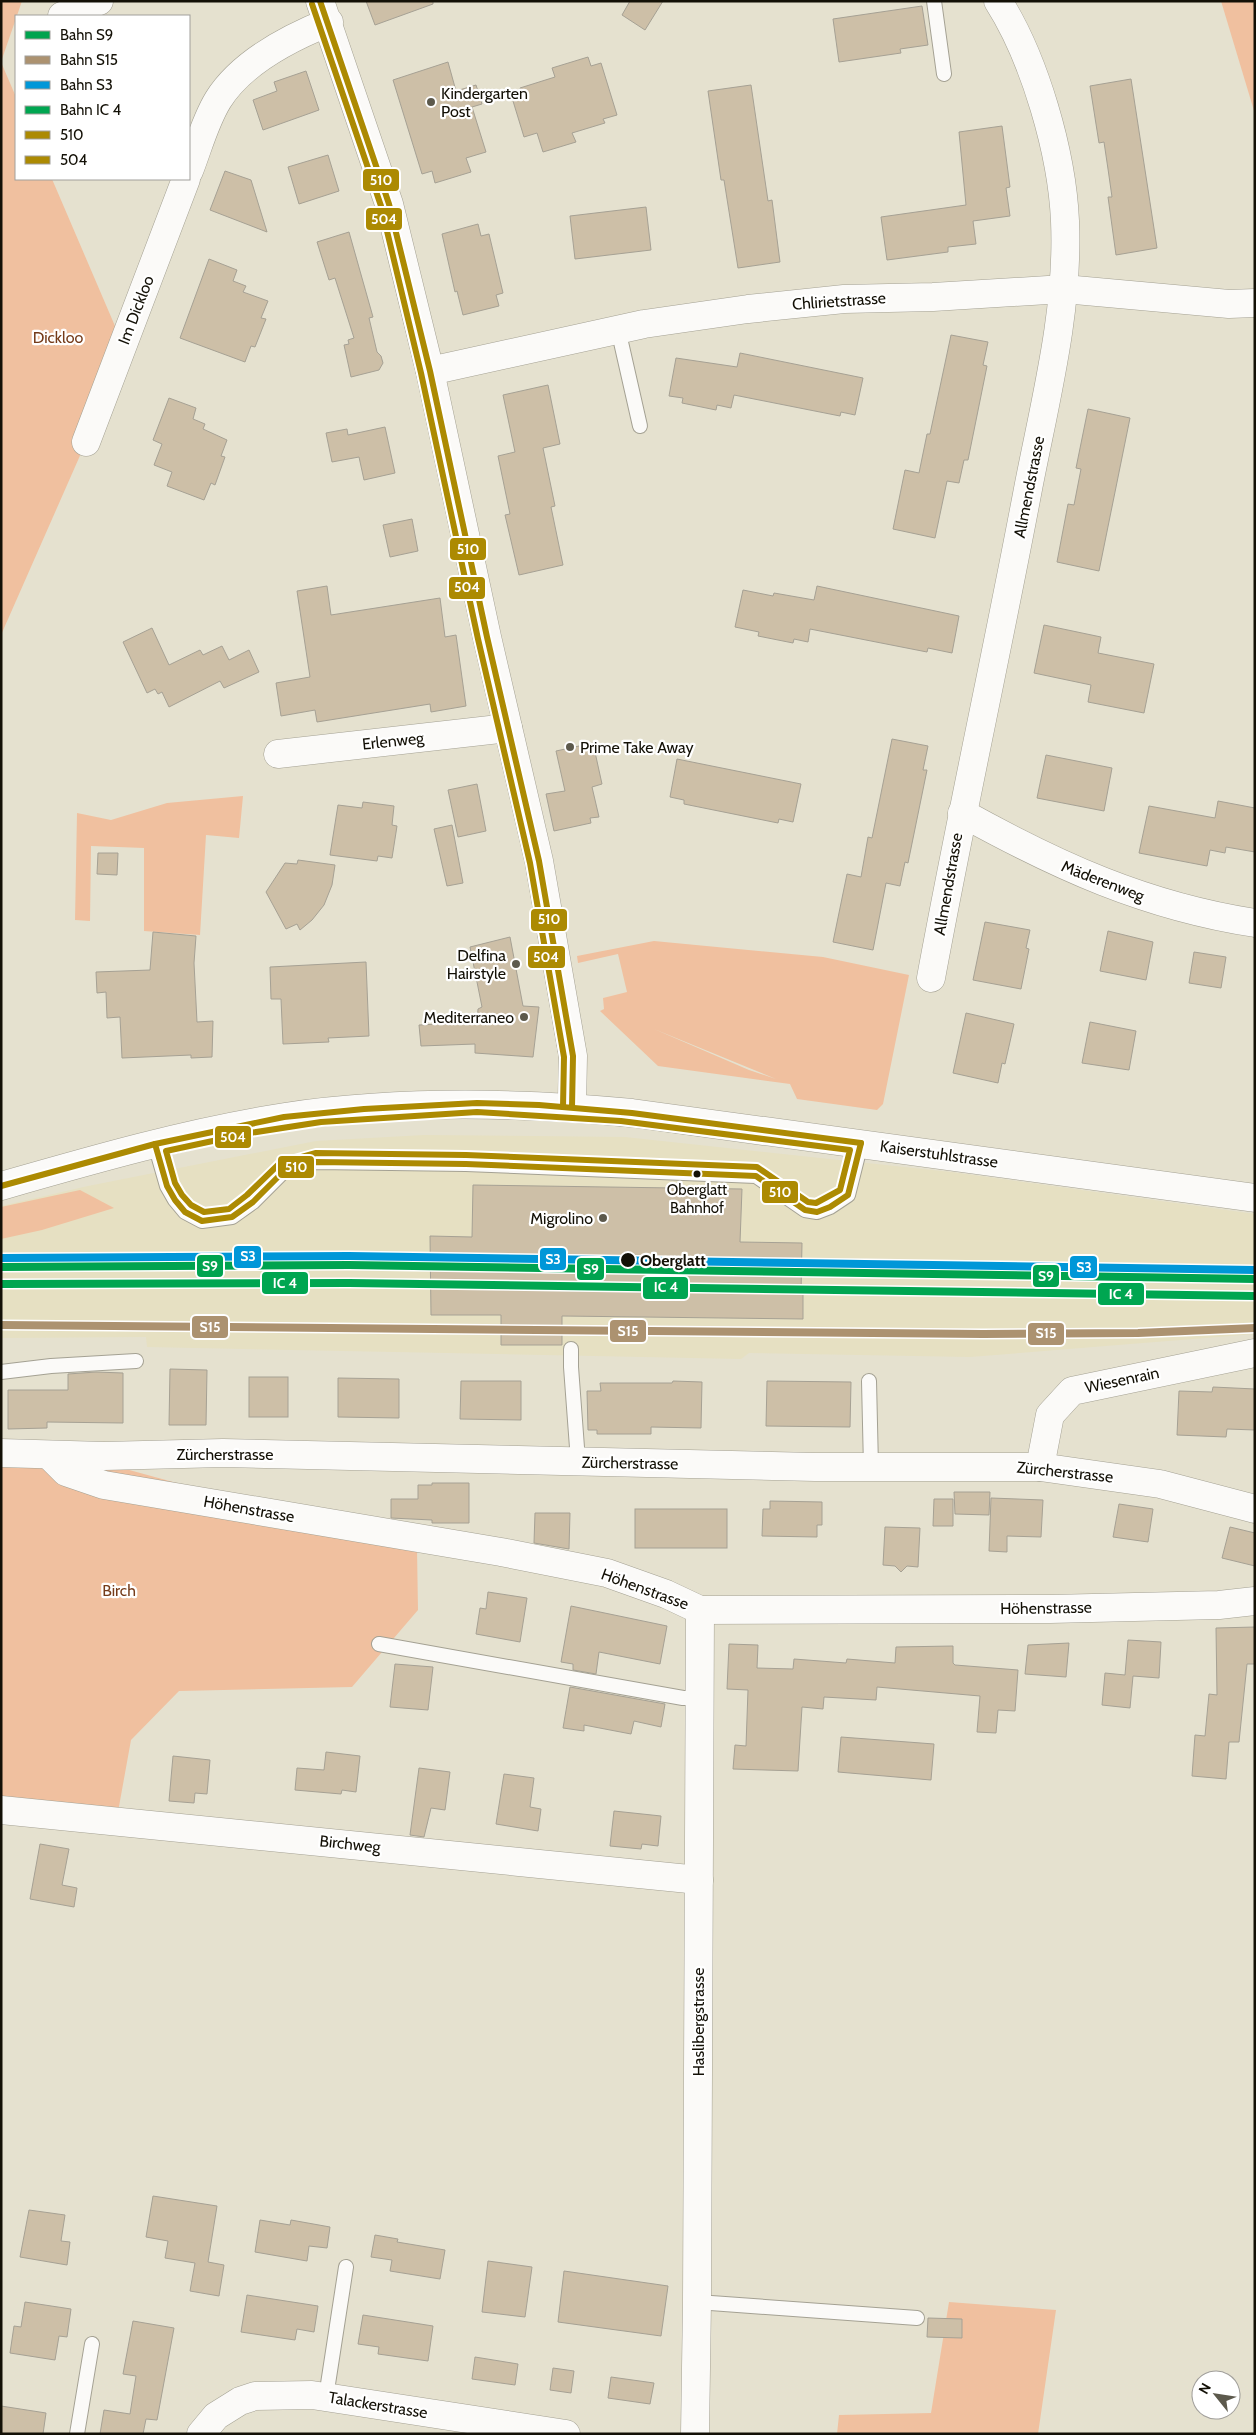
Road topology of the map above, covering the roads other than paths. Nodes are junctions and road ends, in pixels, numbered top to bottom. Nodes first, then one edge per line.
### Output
1 (99, 1) edge
2 (934, 1) edge
3 (998, 1) edge
4 (325, 12) edge
5 (64, 15) edge
6 (944, 74) dead end
7 (190, 168) edge
8 (186, 180) edge
9 (1064, 289) junction
10 (1255, 303) edge
11 (618, 329) junction
12 (430, 371) junction
13 (640, 426) dead end
14 (86, 442) dead end
15 (508, 728) junction
16 (278, 754) dead end
17 (962, 813) junction
18 (1255, 922) edge
19 (931, 978) dead end
20 (572, 1107) junction
21 (861, 1143) junction
22 (154, 1144) junction
23 (1, 1186) edge
24 (1255, 1198) edge
25 (571, 1349) dead end
26 (1255, 1353) edge
27 (136, 1361) dead end
28 (1, 1372) edge
29 (869, 1381) dead end
30 (1, 1453) edge
31 (50, 1456) junction
32 (578, 1461) junction
33 (871, 1467) junction
34 (1040, 1467) junction
35 (1255, 1509) edge
36 (1255, 1600) edge
37 (700, 1610) junction
38 (379, 1644) dead end
39 (700, 1698) junction
40 (1, 1810) edge
41 (699, 1880) junction
42 (346, 2267) dead end
43 (697, 2302) junction
44 (917, 2318) dead end
45 (92, 2344) dead end
46 (326, 2397) junction
47 (484, 2428) edge
48 (77, 2434) edge
49 (201, 2434) edge
50 (566, 2434) edge
51 (695, 2434) edge

1 - 5 street
2 - 6 lane
3 - 9 street, Allmendstrasse
4 - 7 street
4 - 12 street
8 - 14 street, Im Dickloo
9 - 10 street, Chlirietstrasse
9 - 11 street, Chlirietstrasse
9 - 17 street, Allmendstrasse
11 - 12 street, Chlirietstrasse
11 - 13 lane
12 - 15 street
15 - 16 street, Erlenweg
15 - 20 street
17 - 18 street, Mäderenweg
17 - 19 street, Allmendstrasse
20 - 21 street, Kaiserstuhlstrasse
20 - 22 street, Kaiserstuhlstrasse
21 - 22 lane
21 - 24 street, Kaiserstuhlstrasse
22 - 23 street, Kaiserstuhlstrasse
25 - 32 lane
26 - 34 street, Wiesenrain
27 - 28 lane
29 - 33 lane
30 - 31 street, Zürcherstrasse
31 - 32 street, Zürcherstrasse
31 - 37 street, Höhenstrasse
32 - 33 street, Zürcherstrasse
33 - 34 street, Zürcherstrasse
34 - 35 street, Zürcherstrasse
36 - 37 street, Höhenstrasse
37 - 39 street, Haslibergstrasse
38 - 39 lane
39 - 41 street, Haslibergstrasse
40 - 41 street, Birchweg
41 - 43 street, Haslibergstrasse
42 - 46 lane
43 - 44 lane
43 - 51 street, Haslibergstrasse
45 - 48 lane
46 - 47 street, Talackerstrasse
46 - 49 street, Talackerstrasse
47 - 50 street, Talackerstrasse

